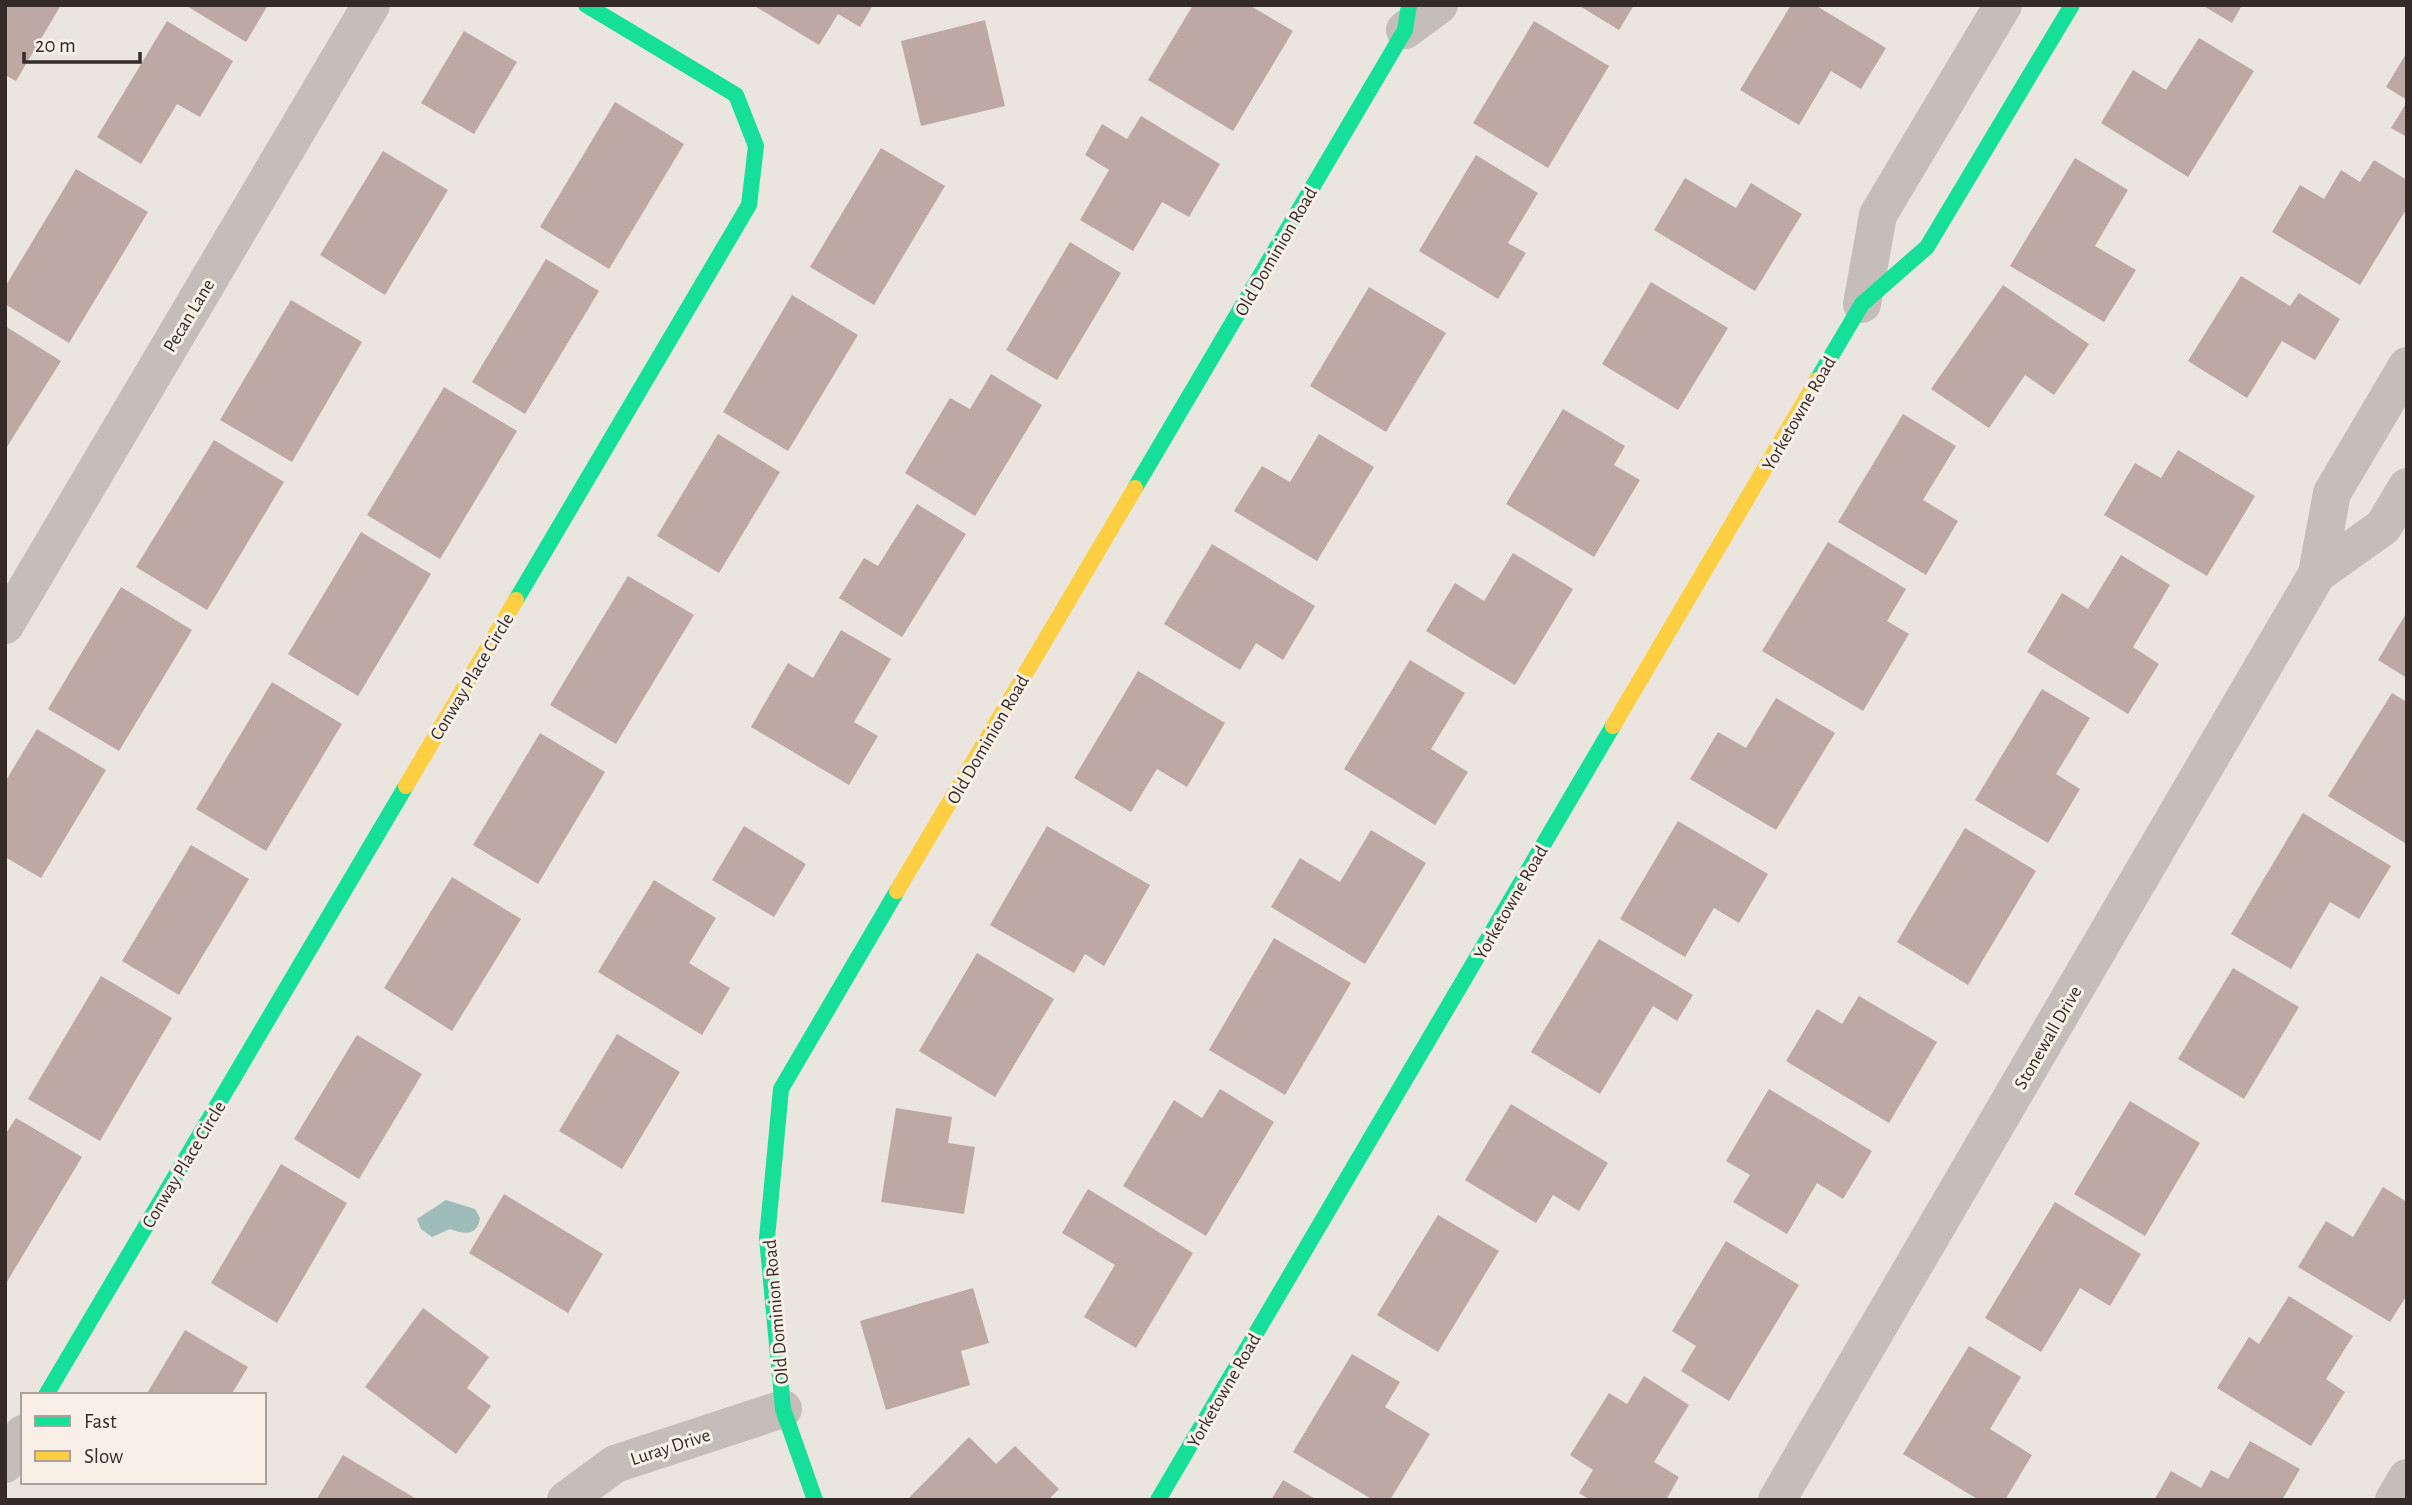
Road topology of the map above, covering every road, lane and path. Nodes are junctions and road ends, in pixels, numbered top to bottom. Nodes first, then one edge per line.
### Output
1 (371, 5) edge
2 (586, 5) edge
3 (1439, 5) edge
4 (2003, 5) edge
5 (2072, 5) edge
6 (1407, 18) edge
7 (1862, 304) junction
8 (2407, 366) edge
9 (2407, 488) edge
10 (2317, 574) junction
11 (5, 625) edge
12 (47, 1393) edge
13 (783, 1409) junction
14 (21, 1437) edge
15 (5, 1464) edge
16 (2407, 1478) edge
17 (566, 1500) edge
18 (815, 1500) edge
19 (1158, 1500) edge
20 (1777, 1500) edge
21 (2394, 1500) edge

1 - 11 street, Pecan Lane
2 - 12 street, Conway Place Circle
3 - 6 street, Old Dominion Road
4 - 7 street, Yorketowne Road
5 - 7 street, Yorketowne Road
6 - 13 street, Old Dominion Road
7 - 19 street, Yorketowne Road
8 - 10 street, Stonewall Drive
9 - 10 street, Stonewall Drive
10 - 20 street, Stonewall Drive
13 - 17 street, Luray Drive
13 - 18 street, Old Dominion Road
14 - 15 street
16 - 21 street

